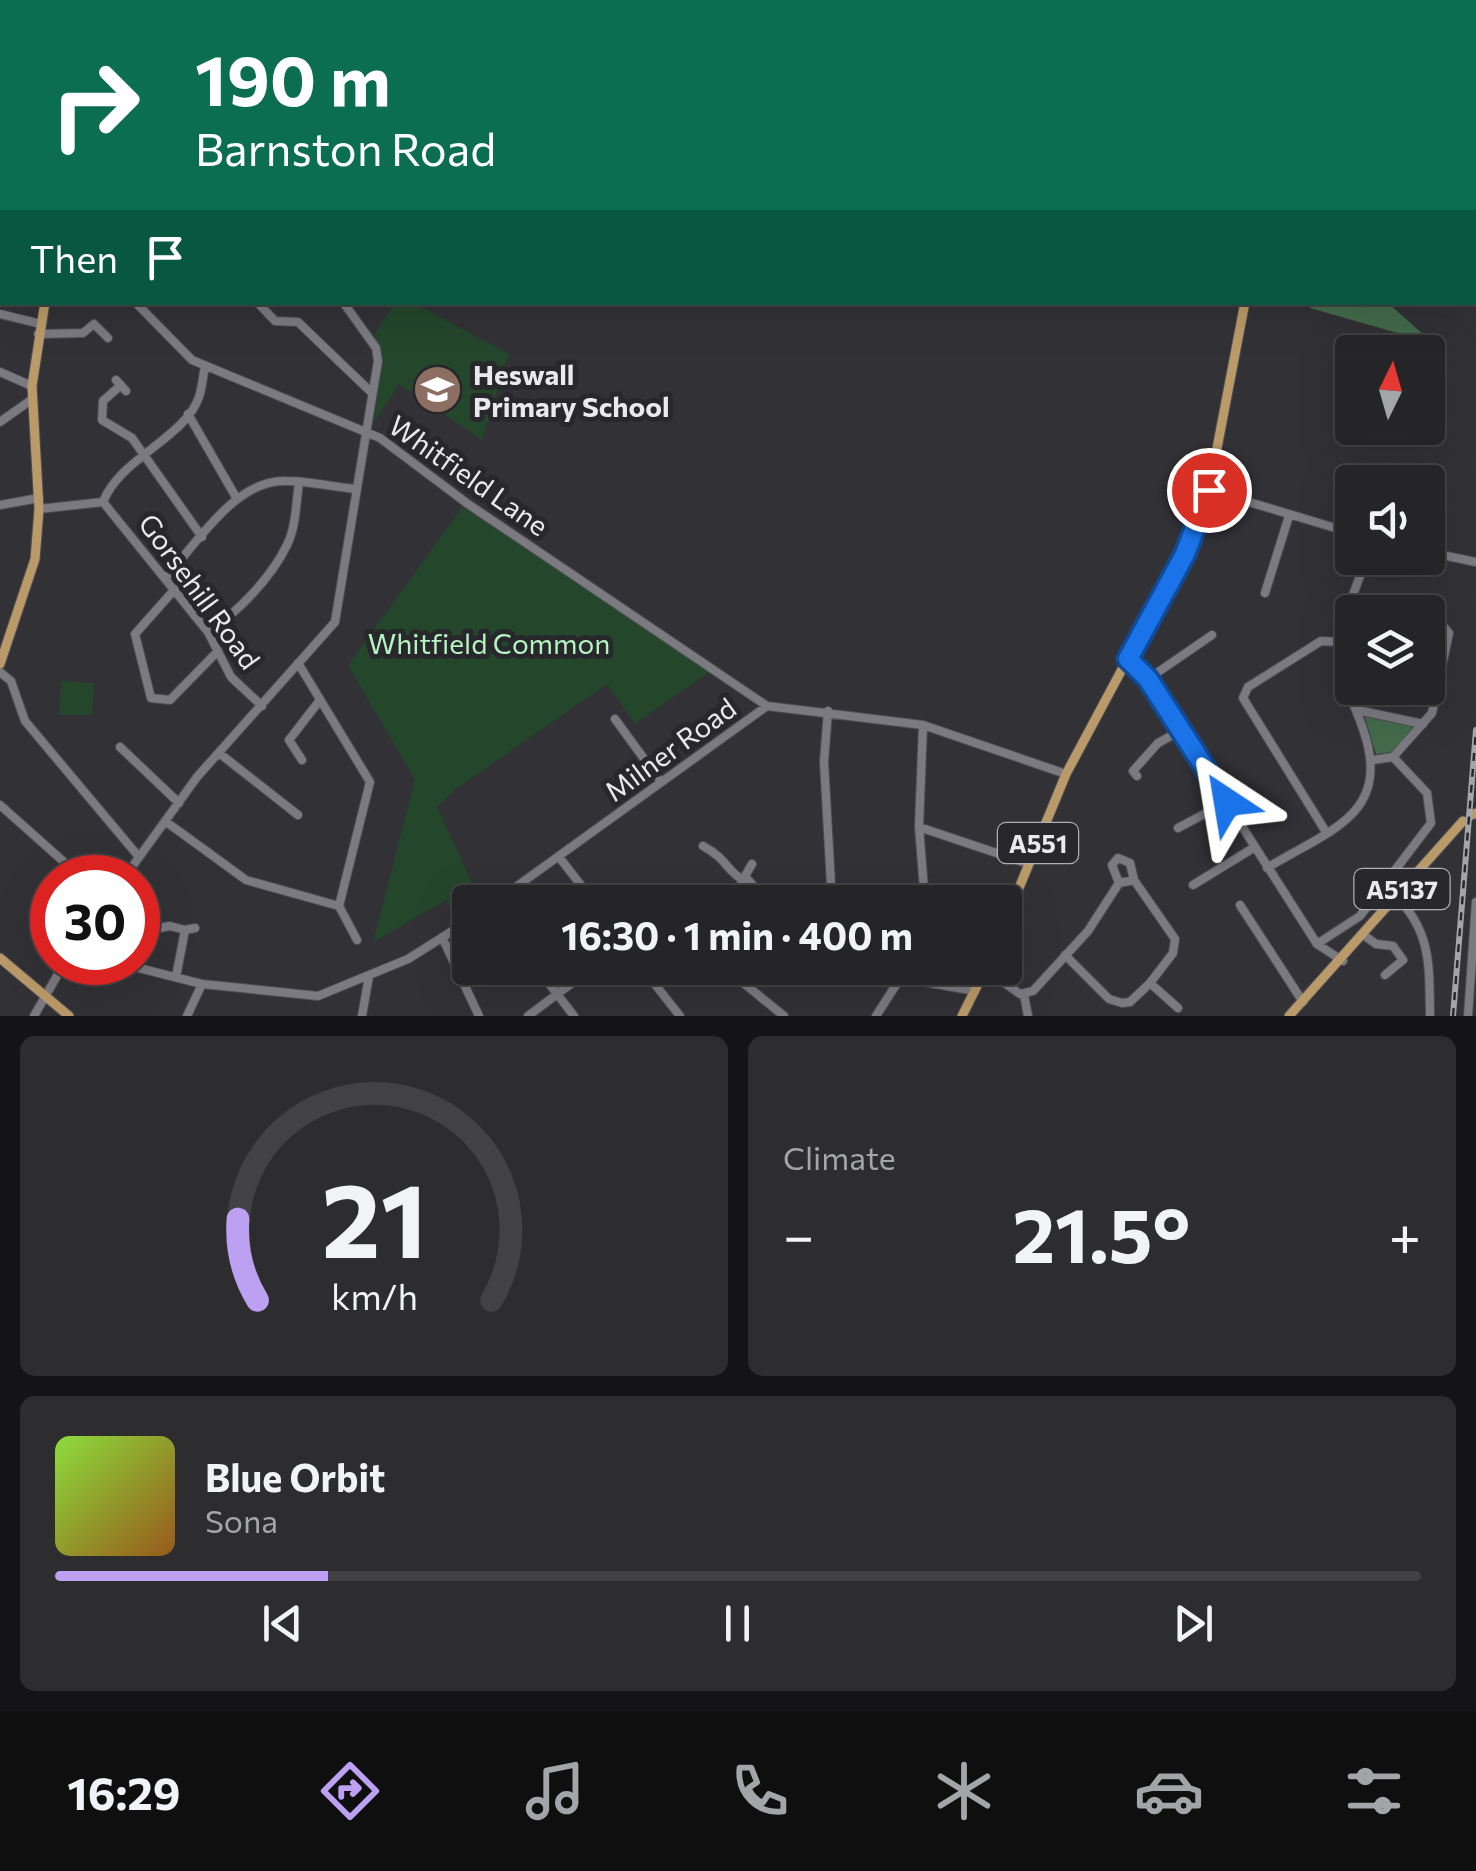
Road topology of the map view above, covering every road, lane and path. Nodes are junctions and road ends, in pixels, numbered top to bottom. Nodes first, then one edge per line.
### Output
1 (44, 305) edge
2 (139, 305) edge
3 (260, 305) edge
4 (345, 305) edge
5 (1244, 305) edge
6 (0, 314) edge
7 (39, 329) junction
8 (108, 338) dead end
9 (205, 366) junction
10 (0, 372) edge
11 (32, 386) junction
12 (121, 386) dead end
13 (372, 393) junction
14 (31, 400) junction
15 (188, 414) junction
16 (0, 422) edge
17 (366, 430) junction
18 (144, 454) junction
19 (300, 483) junction
20 (356, 490) junction
21 (1209, 490) junction
22 (237, 499) junction
23 (103, 502) junction
24 (39, 503) junction
25 (0, 505) edge
26 (1289, 516) junction
27 (1335, 528) edge
28 (202, 537) junction
29 (1445, 556) edge
30 (1476, 562) edge
31 (167, 576) junction
32 (174, 589) junction
33 (1266, 593) dead end
34 (208, 632) junction
35 (1212, 635) dead end
36 (1335, 642) edge
37 (218, 650) junction
38 (1128, 659) junction
39 (298, 663) junction
40 (0, 664) edge
41 (0, 672) edge
42 (1148, 679) junction
43 (320, 700) junction
44 (1355, 705) edge
45 (1434, 705) edge
46 (262, 706) junction
47 (768, 706) junction
48 (1357, 710) junction
49 (828, 711) junction
50 (614, 719) dead end
51 (1423, 724) junction
52 (923, 725) junction
53 (1180, 731) junction
54 (120, 747) dead end
55 (219, 753) junction
56 (1393, 757) junction
57 (302, 760) dead end
58 (1373, 760) junction
59 (1066, 774) junction
60 (1137, 776) dead end
61 (661, 782) junction
62 (1227, 802) junction
63 (179, 803) junction
64 (0, 805) edge
65 (298, 816) dead end
66 (1471, 816) edge
67 (164, 821) junction
68 (919, 828) junction
69 (1178, 828) dead end
70 (1326, 832) junction
71 (703, 846) dead end
72 (1255, 847) junction
73 (56, 855) edge
74 (139, 855) edge
75 (141, 855) edge
76 (559, 857) junction
77 (752, 864) dead end
78 (1030, 864) junction
79 (1268, 868) junction
80 (744, 878) junction
81 (1134, 880) junction
82 (1119, 883) junction
83 (519, 885) edge
84 (581, 885) edge
85 (740, 885) edge
86 (751, 885) edge
87 (831, 885) edge
88 (924, 885) edge
89 (1021, 885) edge
90 (1193, 885) dead end
91 (1396, 896) junction
92 (1476, 902) edge
93 (1240, 905) dead end
94 (338, 906) junction
95 (160, 928) edge
96 (195, 928) dead end
97 (184, 930) junction
98 (452, 931) edge
99 (1364, 936) junction
100 (442, 937) junction
101 (357, 940) dead end
102 (1317, 944) junction
103 (1065, 955) junction
104 (0, 958) edge
105 (1343, 960) junction
106 (160, 973) edge
107 (369, 975) junction
108 (1386, 975) dead end
109 (176, 977) junction
110 (1150, 983) junction
111 (202, 984) junction
112 (51, 985) edge
113 (549, 985) edge
114 (568, 985) edge
115 (655, 985) edge
116 (746, 985) edge
117 (895, 985) edge
118 (943, 985) edge
119 (978, 985) edge
120 (1010, 985) edge
121 (975, 991) junction
122 (45, 994) junction
123 (556, 994) junction
124 (1024, 995) junction
125 (1302, 1002) junction
126 (1178, 1008) dead end
127 (1442, 1010) dead end
128 (1430, 1012) edge
129 (477, 1015) edge
130 (679, 1015) edge
131 (1291, 1015) edge
132 (34, 1016) edge
133 (68, 1016) edge
134 (187, 1016) edge
135 (362, 1016) edge
136 (528, 1016) edge
137 (574, 1016) edge
138 (784, 1016) edge
139 (876, 1016) edge
140 (962, 1016) edge
141 (1028, 1016) edge
142 (1468, 1016) edge

1 - 7 main road
2 - 9 street, Whitfield Lane
3 - 13 street
4 - 13 street
5 - 21 main road, A551
6 - 7 street
7 - 8 street
7 - 11 main road
9 - 15 street
9 - 17 street, Whitfield Lane
10 - 11 street
11 - 14 main road
12 - 18 street
13 - 17 street
14 - 16 street
14 - 24 main road
15 - 18 street
15 - 22 street
17 - 20 street
17 - 47 street, Whitfield Lane
18 - 23 street
18 - 28 street
19 - 20 street
19 - 22 street
19 - 34 street
20 - 39 street
21 - 26 street
21 - 38 main road, A551
22 - 28 street
23 - 24 street
23 - 31 street, Gorsehill Road
24 - 25 street
24 - 40 main road
26 - 27 street
26 - 33 street
28 - 31 street
29 - 30 street
31 - 32 street, Gorsehill Road
32 - 34 street, Gorsehill Road
32 - 37 street
34 - 37 street, Gorsehill Road
35 - 42 street
36 - 70 street
37 - 46 street, Gorsehill Road
38 - 42 street
38 - 59 main road, A551
39 - 43 street
39 - 46 street
41 - 74 street
42 - 53 street
43 - 57 street
43 - 94 street
44 - 48 street
45 - 51 street
46 - 55 street
47 - 49 street, Milner Road
47 - 61 street, Milner Road
48 - 51 street
48 - 58 street
49 - 52 street, Milner Road
49 - 87 street
50 - 61 street
51 - 56 street
52 - 59 street, Milner Road
52 - 68 street
53 - 60 street
53 - 62 street
54 - 63 street
55 - 63 street
55 - 65 street
56 - 58 street
56 - 102 street
58 - 70 street
59 - 78 main road, A551
61 - 76 street, Milner Road
62 - 69 street
62 - 72 street
63 - 67 street
64 - 73 street
66 - 91 main road, A5137
67 - 75 street
67 - 94 street
68 - 78 street
68 - 88 street
70 - 79 street
71 - 80 street
72 - 79 street
72 - 90 street
76 - 83 street, Milner Road
76 - 84 street
77 - 80 street
78 - 89 main road, A551
79 - 102 street
80 - 85 street
80 - 86 street
81 - 82 street
81 - 82 street
81 - 110 street
82 - 103 street
91 - 99 main road, A5137
91 - 128 street
92 - 142 street
93 - 125 street
94 - 101 street
95 - 97 street
96 - 97 street
97 - 109 street
98 - 100 street
99 - 105 main road, A5137
99 - 108 street
100 - 107 street
100 - 129 street
102 - 105 street
103 - 110 street
103 - 124 street
104 - 122 main road
105 - 125 main road, A5137
106 - 109 street
107 - 111 street
107 - 135 street
109 - 111 street
110 - 126 street
111 - 134 street
112 - 122 street
113 - 123 street
114 - 123 street
115 - 130 street
116 - 138 street
117 - 139 street
118 - 121 street
119 - 121 main road
120 - 124 street
121 - 140 main road
122 - 132 street
122 - 133 main road
123 - 136 street
123 - 137 street
124 - 141 street
125 - 131 main road, A5137
127 - 128 street

